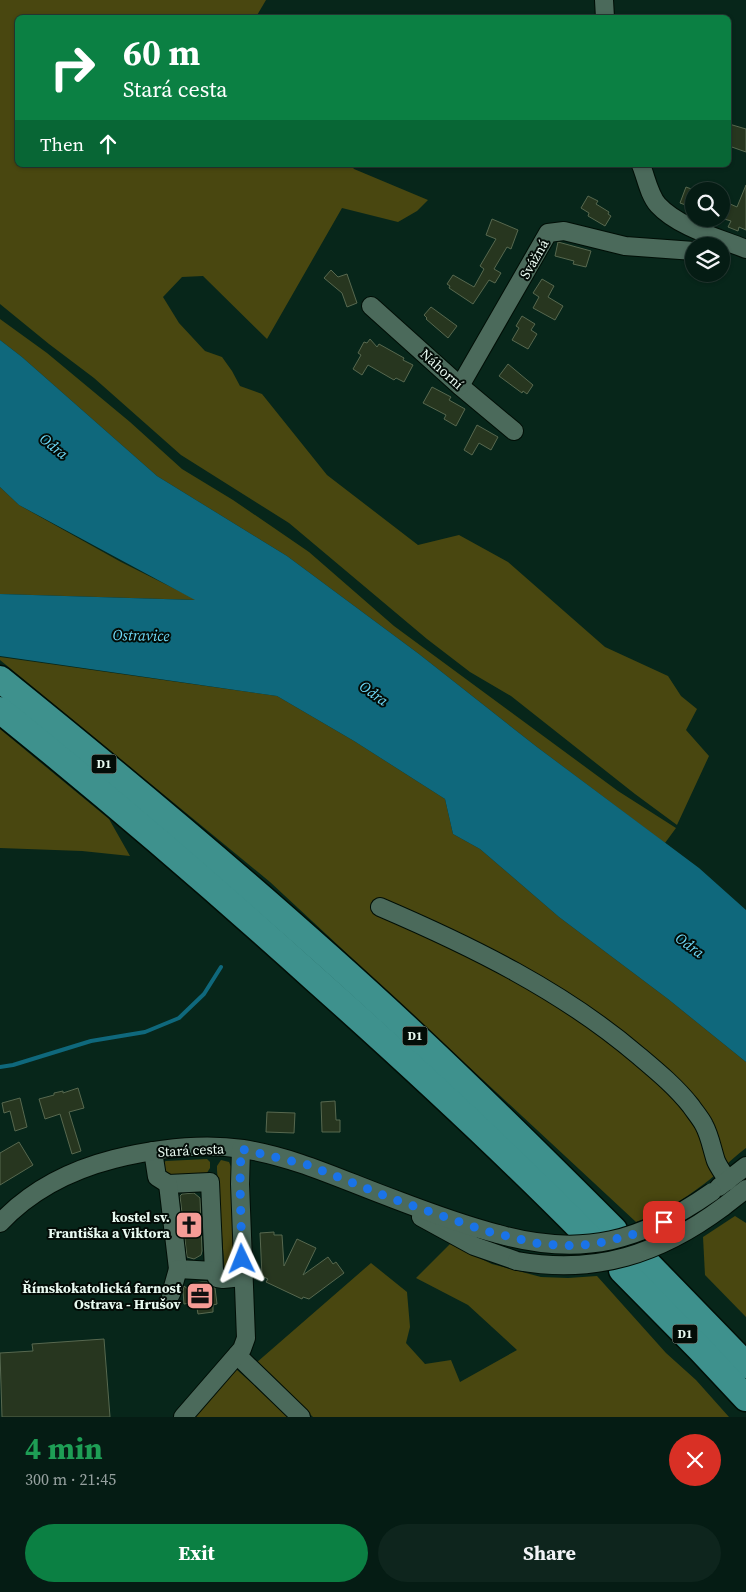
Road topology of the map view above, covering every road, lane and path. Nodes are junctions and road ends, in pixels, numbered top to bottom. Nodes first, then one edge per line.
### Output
1 (604, 0) edge
2 (605, 15) edge
3 (642, 167) edge
4 (744, 248) edge
5 (730, 249) edge
6 (685, 250) edge
7 (371, 306) dead end
8 (460, 386) junction
9 (514, 431) dead end
10 (0, 680) edge
11 (0, 710) edge
12 (380, 907) dead end
13 (241, 1149) junction
14 (153, 1151) junction
15 (746, 1166) edge
16 (168, 1184) junction
17 (740, 1191) edge
18 (393, 1199) junction
19 (0, 1223) edge
20 (614, 1230) dead end
21 (587, 1235) dead end
22 (647, 1264) dead end
23 (178, 1269) junction
24 (622, 1270) dead end
25 (214, 1271) junction
26 (243, 1277) junction
27 (171, 1294) dead end
28 (237, 1355) junction
29 (746, 1365) edge
30 (746, 1398) edge
31 (183, 1417) edge
32 (301, 1417) edge

1 - 2 street
3 - 4 street
4 - 5 street
6 - 8 street, Svážná
7 - 8 street, Náhorní
8 - 9 street, Náhorní
10 - 20 highway, D1
11 - 21 highway, D1
12 - 17 street
13 - 14 street, Stará cesta
13 - 18 street, Stará cesta
13 - 26 street
14 - 16 street
14 - 19 street, Stará cesta
15 - 17 street
16 - 23 street
16 - 25 street
17 - 18 street, bridge
17 - 18 street, bridge
22 - 29 highway, D1
23 - 25 street
23 - 27 street
24 - 30 highway, D1
25 - 26 street
26 - 28 street
28 - 31 street
28 - 32 street

